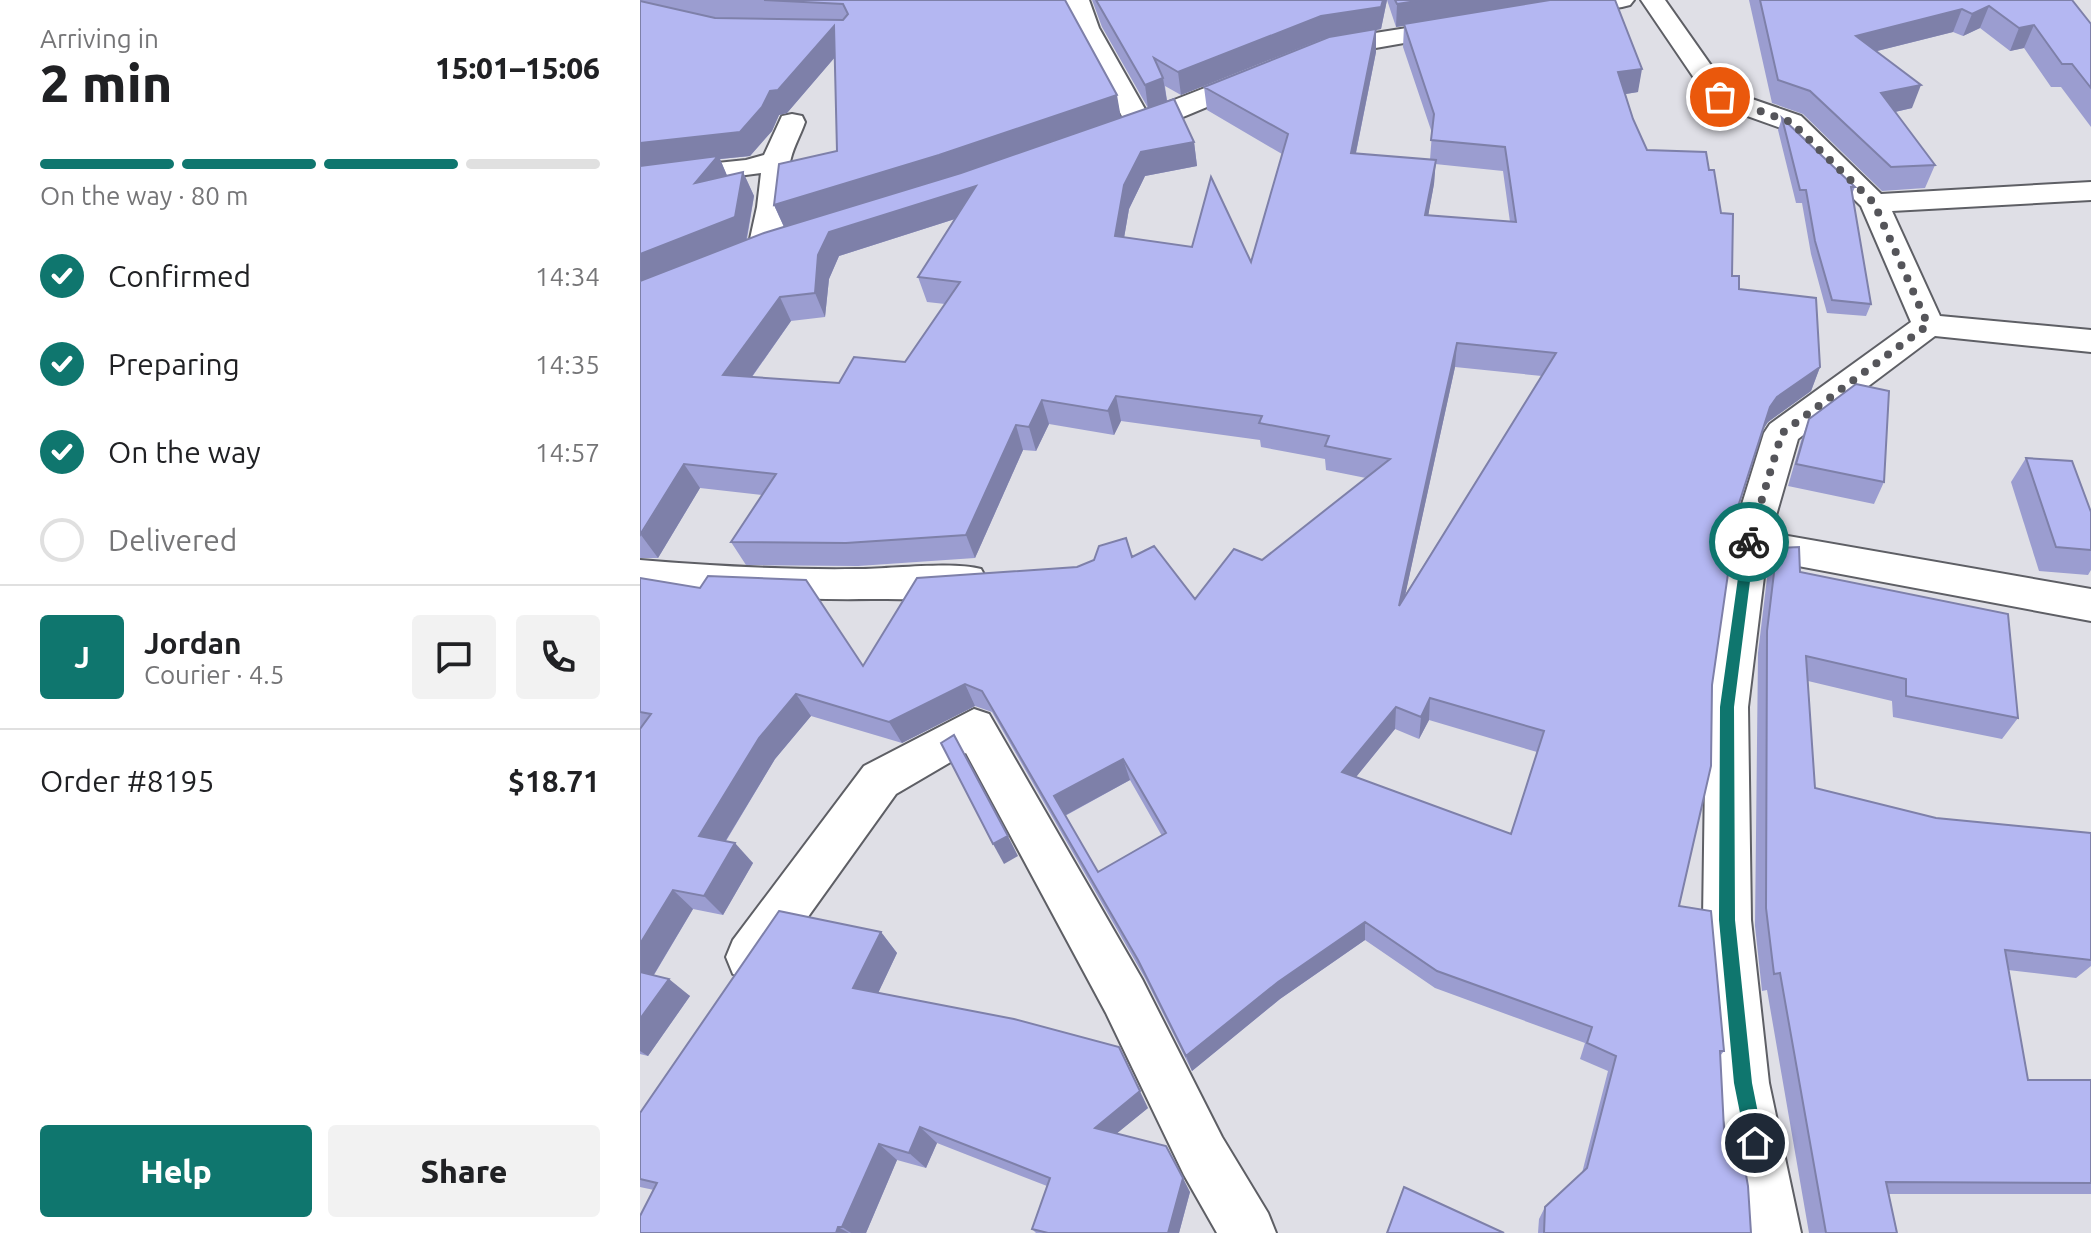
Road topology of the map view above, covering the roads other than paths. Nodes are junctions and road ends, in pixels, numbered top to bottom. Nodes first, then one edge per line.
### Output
1 (1076, 0) edge
2 (1622, 0) edge
3 (1653, 0) edge
4 (1527, 16) edge
5 (1480, 23) edge
6 (792, 122) dead end
7 (1140, 124) junction
8 (1096, 139) edge
9 (776, 160) junction
10 (640, 180) edge
11 (2091, 191) edge
12 (1874, 203) junction
13 (793, 239) edge
14 (763, 248) junction
15 (737, 259) edge
16 (1928, 325) junction
17 (2091, 341) edge
18 (1749, 543) junction
19 (640, 575) edge
20 (1004, 578) edge
21 (2091, 605) edge
22 (729, 988) edge
23 (1248, 1233) edge
24 (1773, 1233) edge

1 - 7 street
2 - 4 street
3 - 12 street
5 - 7 street
6 - 9 street
7 - 8 street
9 - 10 street
9 - 14 street
11 - 12 street
12 - 16 street
13 - 14 street
14 - 15 street
16 - 17 street
16 - 18 street
18 - 21 street
18 - 24 street
19 - 20 street
22 - 23 street

